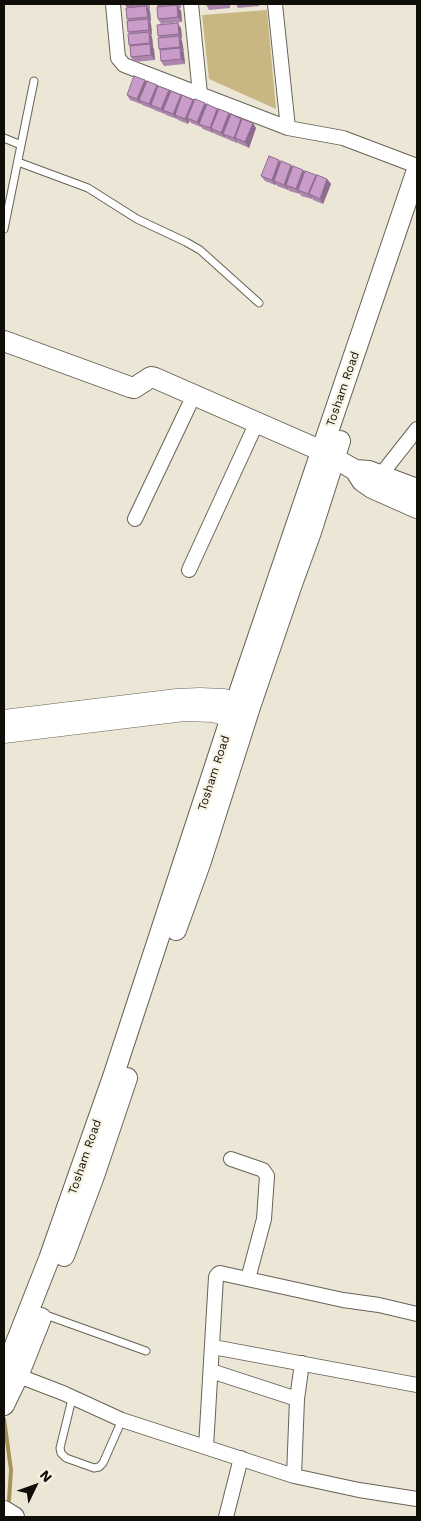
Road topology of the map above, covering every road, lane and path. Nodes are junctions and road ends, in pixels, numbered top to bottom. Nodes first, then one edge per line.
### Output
1 (112, 4) edge
2 (191, 4) edge
3 (275, 4) edge
4 (34, 81) dead end
5 (200, 94) junction
6 (288, 128) junction
7 (4, 138) edge
8 (21, 145) junction
9 (18, 162) junction
10 (417, 166) edge
11 (417, 170) edge
12 (417, 209) edge
13 (4, 229) edge
14 (259, 303) dead end
15 (4, 341) edge
16 (194, 395) junction
17 (257, 422) junction
18 (417, 429) edge
19 (328, 455) junction
20 (377, 481) junction
21 (417, 489) edge
22 (417, 508) edge
23 (135, 519) dead end
24 (190, 570) dead end
25 (241, 712) junction
26 (4, 719) edge
27 (4, 734) edge
28 (231, 1159) dead end
29 (248, 1279) junction
30 (42, 1314) junction
31 (417, 1314) edge
32 (213, 1347) junction
33 (146, 1351) dead end
34 (302, 1363) junction
35 (212, 1371) junction
36 (9, 1373) edge
37 (417, 1385) edge
38 (72, 1399) junction
39 (297, 1399) junction
40 (4, 1405) edge
41 (122, 1420) junction
42 (206, 1447) junction
43 (241, 1458) junction
44 (294, 1476) junction
45 (417, 1499) edge
46 (4, 1511) edge
47 (14, 1517) edge
48 (226, 1517) edge

1 - 5 street
2 - 5 street
3 - 6 street
4 - 8 lane
5 - 6 street
6 - 10 street
7 - 8 lane
8 - 9 lane
9 - 13 lane
9 - 14 lane
11 - 19 main road, Tosham Road
12 - 19 main road, Tosham Road
15 - 16 main road
16 - 17 main road
16 - 23 street
17 - 19 main road
17 - 24 street
18 - 20 street
19 - 20 main road
19 - 25 main road, Tosham Road
20 - 21 main road
20 - 22 main road
25 - 26 street
25 - 27 street
25 - 30 main road, Tosham Road
25 - 36 main road, Tosham Road
28 - 29 street
29 - 31 street
29 - 32 street
30 - 33 lane
30 - 36 main road, Tosham Road
32 - 34 street
32 - 35 street
34 - 37 street
34 - 39 street
35 - 39 street
35 - 42 street
36 - 38 street
36 - 40 main road, Tosham Road
38 - 41 street
38 - 41 lane
39 - 44 street
41 - 42 street
42 - 43 street
43 - 44 street
43 - 48 street
44 - 45 street
46 - 47 main road

